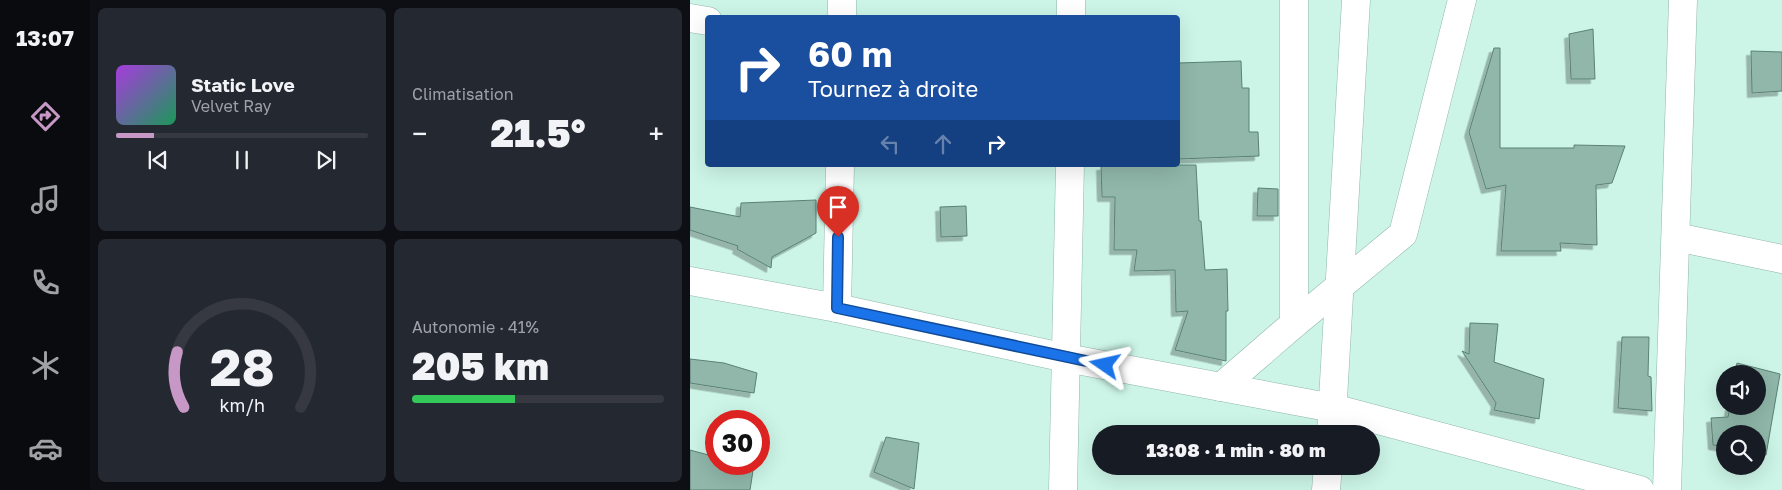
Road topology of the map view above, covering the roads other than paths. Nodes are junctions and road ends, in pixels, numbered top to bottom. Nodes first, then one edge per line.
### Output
1 (842, 0) edge
2 (1071, 0) edge
3 (1294, 0) edge
4 (1356, 0) edge
5 (1462, 0) edge
6 (1683, 0) edge
7 (842, 15) edge
8 (1071, 15) edge
9 (690, 18) edge
10 (705, 20) edge
11 (840, 167) edge
12 (1070, 167) edge
13 (1676, 237) junction
14 (1782, 259) edge
15 (690, 280) edge
16 (1340, 285) junction
17 (837, 308) junction
18 (1294, 324) junction
19 (1066, 358) junction
20 (1221, 387) junction
21 (1332, 421) edge
22 (1327, 475) edge
23 (1063, 490) edge
24 (1326, 490) edge
25 (1640, 490) edge
26 (1667, 490) edge

1 - 7 street
2 - 8 street
3 - 18 street
4 - 16 street
5 - 16 street
6 - 13 street
9 - 10 street
11 - 17 street
12 - 19 street
13 - 14 street
13 - 26 street
15 - 17 street
16 - 18 street
16 - 21 street
17 - 19 street
18 - 20 street
19 - 20 street
19 - 23 street
20 - 21 street
21 - 25 street
22 - 24 street

